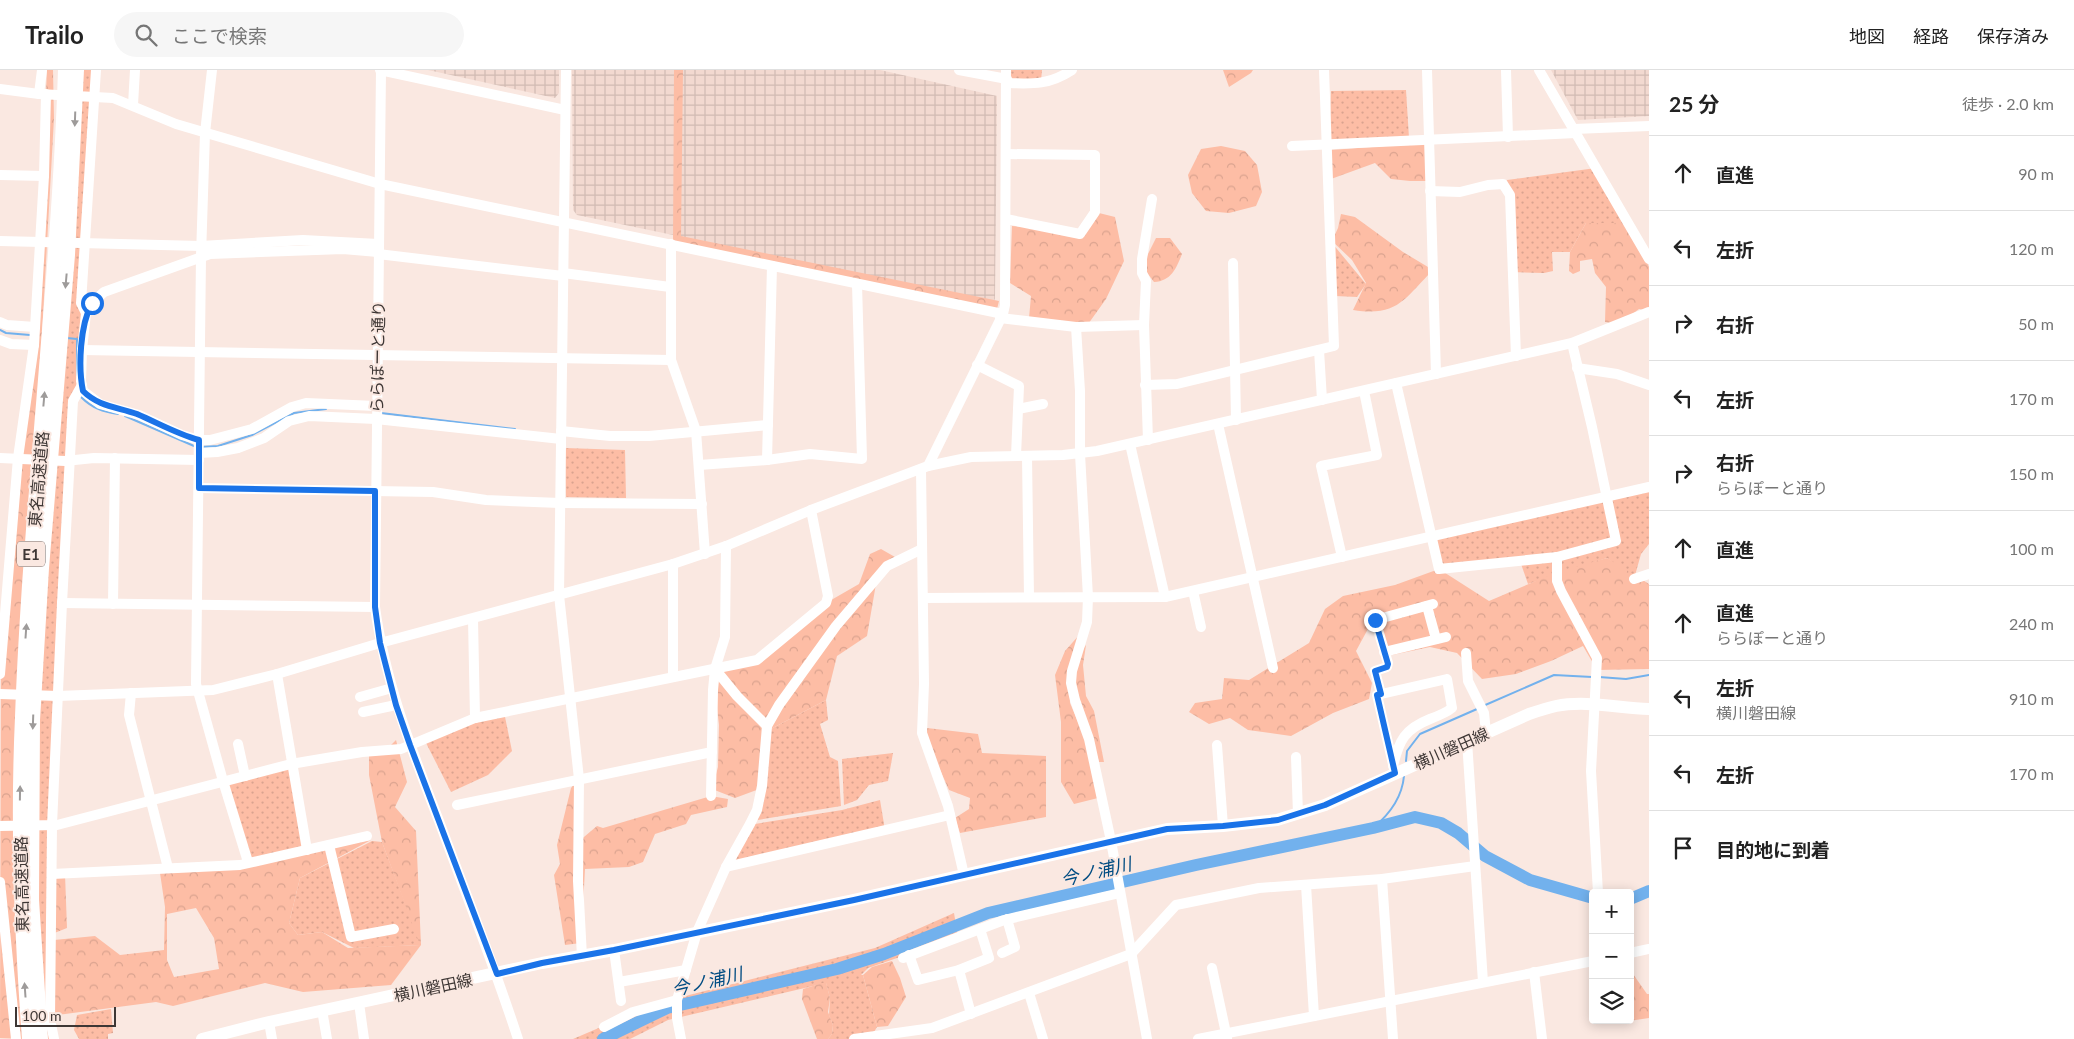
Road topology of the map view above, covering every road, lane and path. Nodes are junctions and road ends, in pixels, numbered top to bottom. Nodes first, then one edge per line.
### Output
1 (42, 70) edge
2 (65, 70) edge
3 (76, 70) edge
4 (96, 70) edge
5 (135, 70) edge
6 (212, 70) edge
7 (381, 70) edge
8 (566, 70) edge
9 (959, 70) edge
10 (1072, 70) edge
11 (1324, 70) edge
12 (1427, 70) edge
13 (1506, 70) edge
14 (1539, 70) edge
15 (1006, 77) edge
16 (0, 89) edge
17 (45, 94) junction
18 (92, 96) junction
19 (133, 105) junction
20 (565, 110) junction
21 (1649, 126) edge
22 (1575, 131) junction
23 (205, 133) junction
24 (1508, 137) junction
25 (1429, 141) junction
26 (1292, 146) dead end
27 (1327, 146) junction
28 (1006, 154) junction
29 (0, 175) edge
30 (44, 176) junction
31 (380, 184) junction
32 (1430, 191) junction
33 (1152, 198) dead end
34 (1006, 219) junction
35 (564, 222) junction
36 (0, 240) edge
37 (42, 242) junction
38 (84, 244) junction
39 (671, 244) junction
40 (378, 250) junction
41 (201, 251) junction
42 (1649, 259) edge
43 (1233, 263) dead end
44 (772, 266) junction
45 (563, 274) junction
46 (857, 284) junction
47 (670, 287) junction
48 (1649, 312) edge
49 (86, 313) junction
50 (1002, 316) junction
51 (0, 322) edge
52 (1144, 325) junction
53 (35, 327) junction
54 (1076, 327) junction
55 (0, 340) edge
56 (1572, 343) junction
57 (34, 344) junction
58 (82, 350) junction
59 (1319, 350) junction
60 (198, 352) junction
61 (378, 355) junction
62 (1516, 356) junction
63 (562, 358) junction
64 (671, 360) junction
65 (977, 365) junction
66 (1577, 368) junction
67 (1234, 371) junction
68 (1436, 374) junction
69 (1396, 383) junction
70 (82, 385) junction
71 (1145, 385) junction
72 (1649, 385) edge
73 (1364, 391) junction
74 (1322, 400) junction
75 (1043, 404) dead end
76 (376, 406) junction
77 (1018, 408) junction
78 (376, 419) junction
79 (1236, 420) junction
80 (1218, 424) junction
81 (768, 425) junction
82 (696, 431) junction
83 (561, 435) junction
84 (199, 440) junction
85 (1148, 440) junction
86 (1130, 444) junction
87 (1080, 454) junction
88 (199, 456) junction
89 (1022, 456) junction
90 (0, 458) edge
91 (22, 458) junction
92 (115, 458) junction
93 (767, 460) junction
94 (68, 461) junction
95 (699, 464) junction
96 (924, 468) junction
97 (1649, 487) edge
98 (199, 488) junction
99 (375, 491) junction
100 (1606, 497) junction
101 (560, 503) junction
102 (702, 504) junction
103 (811, 510) junction
104 (1431, 537) junction
105 (726, 546) junction
106 (922, 549) junction
107 (705, 554) junction
108 (1342, 557) junction
109 (1557, 557) junction
110 (673, 564) junction
111 (1649, 574) edge
112 (4, 576) edge
113 (1254, 577) junction
114 (1634, 579) dead end
115 (1193, 591) junction
116 (559, 595) junction
117 (1029, 597) junction
118 (1088, 597) junction
119 (1165, 597) junction
120 (923, 598) junction
121 (62, 603) junction
122 (113, 604) junction
123 (197, 605) junction
124 (375, 607) junction
125 (473, 619) junction
126 (1201, 628) dead end
127 (380, 643) junction
128 (1384, 652) junction
129 (1466, 653) dead end
130 (1273, 668) dead end
131 (715, 669) junction
132 (0, 674) edge
133 (277, 674) junction
134 (673, 677) junction
135 (392, 688) junction
136 (198, 691) junction
137 (131, 693) junction
138 (3, 694) edge
139 (1381, 694) junction
140 (55, 696) junction
141 (360, 696) dead end
142 (569, 698) junction
143 (1595, 704) junction
144 (396, 705) junction
145 (1649, 709) edge
146 (363, 712) dead end
147 (475, 718) junction
148 (768, 726) junction
149 (1486, 732) junction
150 (1467, 741) junction
151 (238, 744) dead end
152 (410, 745) junction
153 (1217, 745) dead end
154 (712, 752) junction
155 (1296, 757) dead end
156 (291, 764) junction
157 (1394, 770) junction
158 (246, 776) junction
159 (579, 779) junction
160 (223, 782) junction
161 (712, 796) dead end
162 (150, 801) junction
163 (457, 805) dead end
164 (1298, 814) junction
165 (950, 815) junction
166 (2, 825) edge
167 (50, 826) junction
168 (1223, 826) junction
169 (368, 836) dead end
170 (1111, 842) junction
171 (329, 845) junction
172 (307, 850) junction
173 (1475, 861) junction
174 (248, 862) junction
175 (726, 866) junction
176 (168, 868) junction
177 (52, 874) junction
178 (964, 875) junction
179 (1382, 879) junction
180 (0, 882) edge
181 (1306, 884) junction
182 (1598, 889) edge
183 (1120, 892) junction
184 (1007, 919) junction
185 (394, 929) dead end
186 (980, 929) junction
187 (696, 932) junction
188 (1649, 949) edge
189 (614, 950) junction
190 (1002, 952) dead end
191 (1634, 952) edge
192 (1131, 954) junction
193 (582, 957) junction
194 (1589, 962) edge
195 (1212, 968) dead end
196 (686, 970) junction
197 (959, 970) junction
198 (1534, 972) junction
199 (497, 974) junction
200 (619, 982) junction
201 (1483, 982) junction
202 (1029, 993) junction
203 (677, 1000) junction
204 (1390, 1000) junction
205 (621, 1001) dead end
206 (359, 1003) junction
207 (322, 1010) junction
208 (971, 1014) junction
209 (1314, 1016) junction
210 (269, 1022) junction
211 (604, 1027) dead end
212 (1226, 1036) edge
213 (871, 1038) edge
214 (16, 1039) edge
215 (29, 1039) edge
216 (41, 1039) edge
217 (54, 1039) edge
218 (202, 1039) edge
219 (272, 1039) edge
220 (327, 1039) edge
221 (364, 1039) edge
222 (518, 1039) edge
223 (681, 1039) edge
224 (854, 1039) edge
225 (1043, 1039) edge
226 (1147, 1039) edge
227 (1198, 1039) edge
228 (1393, 1039) edge
229 (1542, 1039) edge

1 - 17 street
215 -> 2 highway, 東名高速道路 / E1
3 -> 216 highway, 東名高速道路 / E1
4 - 18 street
5 - 19 street
6 - 23 street
7 - 20 street
7 - 31 street, ららぽーと通り
8 - 20 street
9 - 15 street
10 - 15 street
11 - 27 street
12 - 25 street
13 - 24 street
14 - 22 street
15 - 28 street
16 - 17 street
17 - 18 street
17 - 30 street
18 - 19 street
18 - 38 street
19 - 23 street
20 - 35 street
21 - 22 street
22 - 24 street
22 - 42 street
23 - 31 street
23 - 41 street
24 - 25 street
25 - 27 street
25 - 32 street
26 - 27 street
27 - 59 street
28 - 34 street
28 - 34 street
29 - 30 street
30 - 37 street
31 - 35 street
31 - 40 street, ららぽーと通り
32 - 62 street
32 - 68 street
33 - 52 street
34 - 50 street
35 - 39 street
35 - 45 street
36 - 37 street
37 - 38 street
37 - 53 street
38 - 41 street
38 - 49 street
39 - 44 street
39 - 47 street
40 - 41 street
40 - 45 street
40 - 61 street, ららぽーと通り
41 - 49 street
41 - 60 street
43 - 67 street
44 - 46 street
44 - 81 street
45 - 47 street
45 - 63 street
46 - 50 street
46 - 93 street
47 - 64 street
48 - 56 street
49 - 58 street
50 - 54 street
50 - 65 street
51 - 53 street
52 - 54 street
52 - 71 street
53 - 57 street
54 - 87 street
55 - 57 street
56 - 62 street
56 - 66 street
57 - 91 street
58 - 60 street
58 - 70 street
59 - 67 street
59 - 74 street
60 - 61 street
60 - 84 street
61 - 63 street
61 - 76 street, ららぽーと通り
62 - 68 street
63 - 64 street
63 - 83 street
64 - 82 street
65 - 77 street
65 - 96 street
66 - 72 street
66 - 100 street
67 - 71 street
67 - 79 street
68 - 69 street
69 - 73 street
69 - 104 street
70 - 84 street
70 - 94 street
71 - 85 street
73 - 74 street
73 - 108 street
74 - 79 street
75 - 77 street
76 - 78 street, ららぽーと通り
76 - 84 street
77 - 89 street
78 - 83 street
78 - 88 street
78 - 99 street, ららぽーと通り
79 - 80 street
80 - 85 street
80 - 113 street
81 - 82 street
81 - 93 street
82 - 83 street
82 - 95 street
83 - 101 street
84 - 88 street
85 - 86 street
86 - 87 street
86 - 119 street
87 - 89 street
87 - 118 street
88 - 92 street
88 - 98 street
89 - 96 street
89 - 117 street
90 - 91 street
91 - 94 street
91 - 112 street
92 - 94 street
92 - 122 street
93 - 95 street
94 - 121 street
95 - 102 street
96 - 103 street
96 - 106 street
97 - 100 street
98 - 99 street
98 - 123 street
99 - 101 street
99 - 124 street, ららぽーと通り
100 - 104 street
100 - 109 street
101 - 102 street
101 - 116 street
102 - 107 street
103 - 105 street
103 - 131 street
104 - 108 street
104 - 109 street
105 - 107 street
105 - 131 street
106 - 120 street
106 - 148 street
107 - 110 street
108 - 113 street
109 - 143 street
110 - 116 street
110 - 134 street
111 - 114 street
112 - 132 street
113 - 115 street
113 - 130 street
115 - 119 street
115 - 126 street
116 - 125 street
116 - 142 street
117 - 118 street
117 - 120 street
118 - 119 street
118 - 170 street
120 - 165 street
121 - 122 street
121 - 140 street
122 - 123 street
123 - 124 street
123 - 136 street
124 - 127 street, ららぽーと通り
125 - 127 street
125 - 147 street
127 - 133 street
127 - 135 street, ららぽーと通り
128 - 128 street
128 - 139 street
129 - 149 street
131 - 134 street
131 - 148 street
131 - 154 street
133 - 136 street
133 - 156 street
134 - 142 street
135 - 141 street
135 - 144 street, ららぽーと通り
136 - 137 street
136 - 160 street
137 - 140 street
137 - 162 street
138 - 140 street
139 - 157 street
139 - 157 street
140 - 167 street
142 - 147 street
142 - 159 street
143 - 145 main road, 横川磐田線
143 - 149 main road, 横川磐田線
143 - 182 street
144 - 146 street
144 - 152 street, ららぽーと通り
147 - 152 street
148 - 175 street
149 - 150 main road, 横川磐田線
150 - 157 main road, 横川磐田線
150 - 173 street
151 - 158 street
152 - 156 street
152 - 199 street
153 - 168 street
154 - 159 street
154 - 161 street
155 - 164 street
156 - 158 street
156 - 172 street
157 - 164 main road, 横川磐田線
158 - 160 street
159 - 163 street
159 - 193 street
160 - 162 street
160 - 174 street
162 - 167 street
162 - 176 street
164 - 168 main road, 横川磐田線
165 - 175 street
165 - 178 street
166 - 167 street
167 - 177 street
168 - 170 main road, 横川磐田線
169 - 171 street
170 - 178 main road, 横川磐田線
170 - 183 street
171 - 172 street
171 - 185 street
172 - 174 street
173 - 179 street
173 - 201 street
174 - 176 street
175 - 187 street
176 - 177 street
177 - 217 street
178 - 187 main road, 横川磐田線
179 - 181 street
179 - 204 street
180 - 214 street
181 - 192 street
181 - 209 street
183 - 184 street
183 - 192 street
184 - 186 street
184 - 190 street
186 - 197 street
186 - 197 street
187 - 189 main road, 横川磐田線
187 - 196 street
188 - 191 street
189 - 193 main road, 横川磐田線
189 - 200 street
192 - 202 street
192 - 226 street
193 - 199 main road, 横川磐田線
194 - 198 street
195 - 212 street
196 - 200 street
196 - 203 street
197 - 208 street
198 - 201 street
198 - 229 street
199 - 206 main road, 横川磐田線
199 - 222 street
200 - 205 street
201 - 204 street
202 - 208 street
202 - 225 street
203 - 211 street
203 - 223 street
204 - 209 street
204 - 228 street
206 - 207 main road, 横川磐田線
206 - 221 street
207 - 210 main road, 横川磐田線
207 - 220 street
208 - 213 street
209 - 212 street
210 - 218 main road, 横川磐田線
210 - 219 street
212 - 227 street
213 - 224 street

